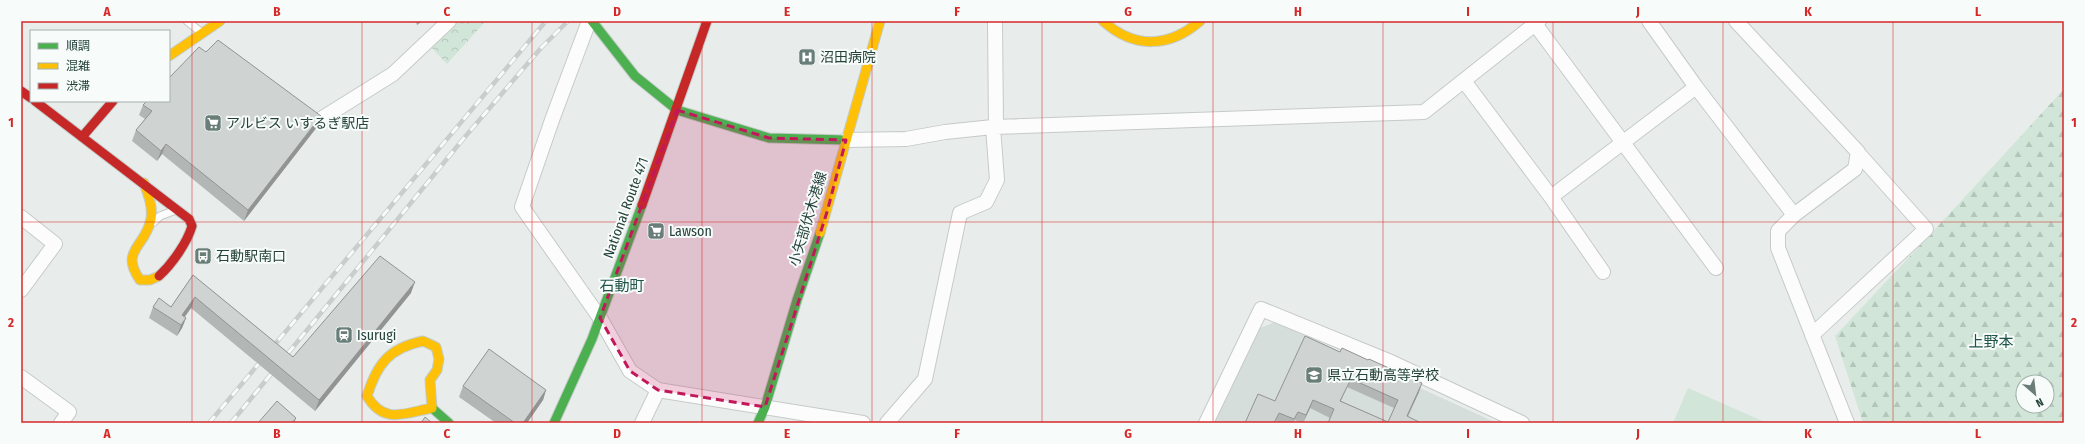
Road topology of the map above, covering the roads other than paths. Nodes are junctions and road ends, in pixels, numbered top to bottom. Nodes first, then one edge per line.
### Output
1 (186, 21) edge
2 (220, 21) edge
3 (449, 21) edge
4 (589, 21) edge
5 (592, 21) edge
6 (707, 21) edge
7 (880, 21) edge
8 (995, 21) edge
9 (1103, 21) edge
10 (1200, 21) edge
11 (1649, 21) edge
12 (1736, 21) edge
13 (1537, 22) edge
14 (202, 33) junction
15 (170, 55) edge
16 (1464, 81) junction
17 (1696, 87) junction
18 (33, 102) edge
19 (113, 102) edge
20 (677, 110) junction
21 (321, 119) edge
22 (994, 127) junction
23 (82, 137) junction
24 (846, 140) junction
25 (1624, 142) junction
26 (1858, 154) junction
27 (144, 183) junction
28 (1551, 198) junction
29 (179, 210) junction
30 (1794, 215) junction
31 (21, 217) edge
32 (149, 226) junction
33 (1716, 268) dead end
34 (1603, 272) dead end
35 (21, 290) edge
36 (600, 318) junction
37 (1812, 336) junction
38 (21, 377) edge
39 (658, 390) junction
40 (765, 407) junction
41 (432, 408) junction
42 (61, 423) edge
43 (449, 423) edge
44 (554, 423) edge
45 (642, 423) edge
46 (758, 423) edge
47 (863, 423) edge
48 (887, 423) edge
49 (1206, 423) edge
50 (1522, 423) edge
51 (1847, 423) edge

1 - 14 lane
2 - 14 main road
3 - 21 street
4 - 36 street
5 - 20 main road
6 - 20 main road, National Route 471
7 - 24 main road, 小矢部伏木港線
8 - 22 street
9 - 10 main road
11 - 17 street
12 - 26 street
13 - 16 street
13 - 25 street
14 - 15 main road
16 - 22 street
16 - 28 street
17 - 25 street
17 - 30 street
18 - 23 main road
19 - 23 main road
20 - 24 main road
20 - 36 main road, National Route 471
22 - 24 street
22 - 48 street
23 - 27 main road
24 - 40 main road, 小矢部伏木港線
25 - 28 street
25 - 33 street
26 - 30 street
26 - 37 street
27 - 29 main road
27 - 32 main road
28 - 34 street
29 - 32 lane
29 - 32 main road
30 - 37 street
31 - 35 street
36 - 39 street
36 - 44 main road, National Route 471
37 - 51 street
38 - 42 street
39 - 40 street
39 - 45 street
40 - 46 main road, 小矢部伏木港線
40 - 47 street
41 - 41 main road
41 - 43 main road
49 - 50 street

